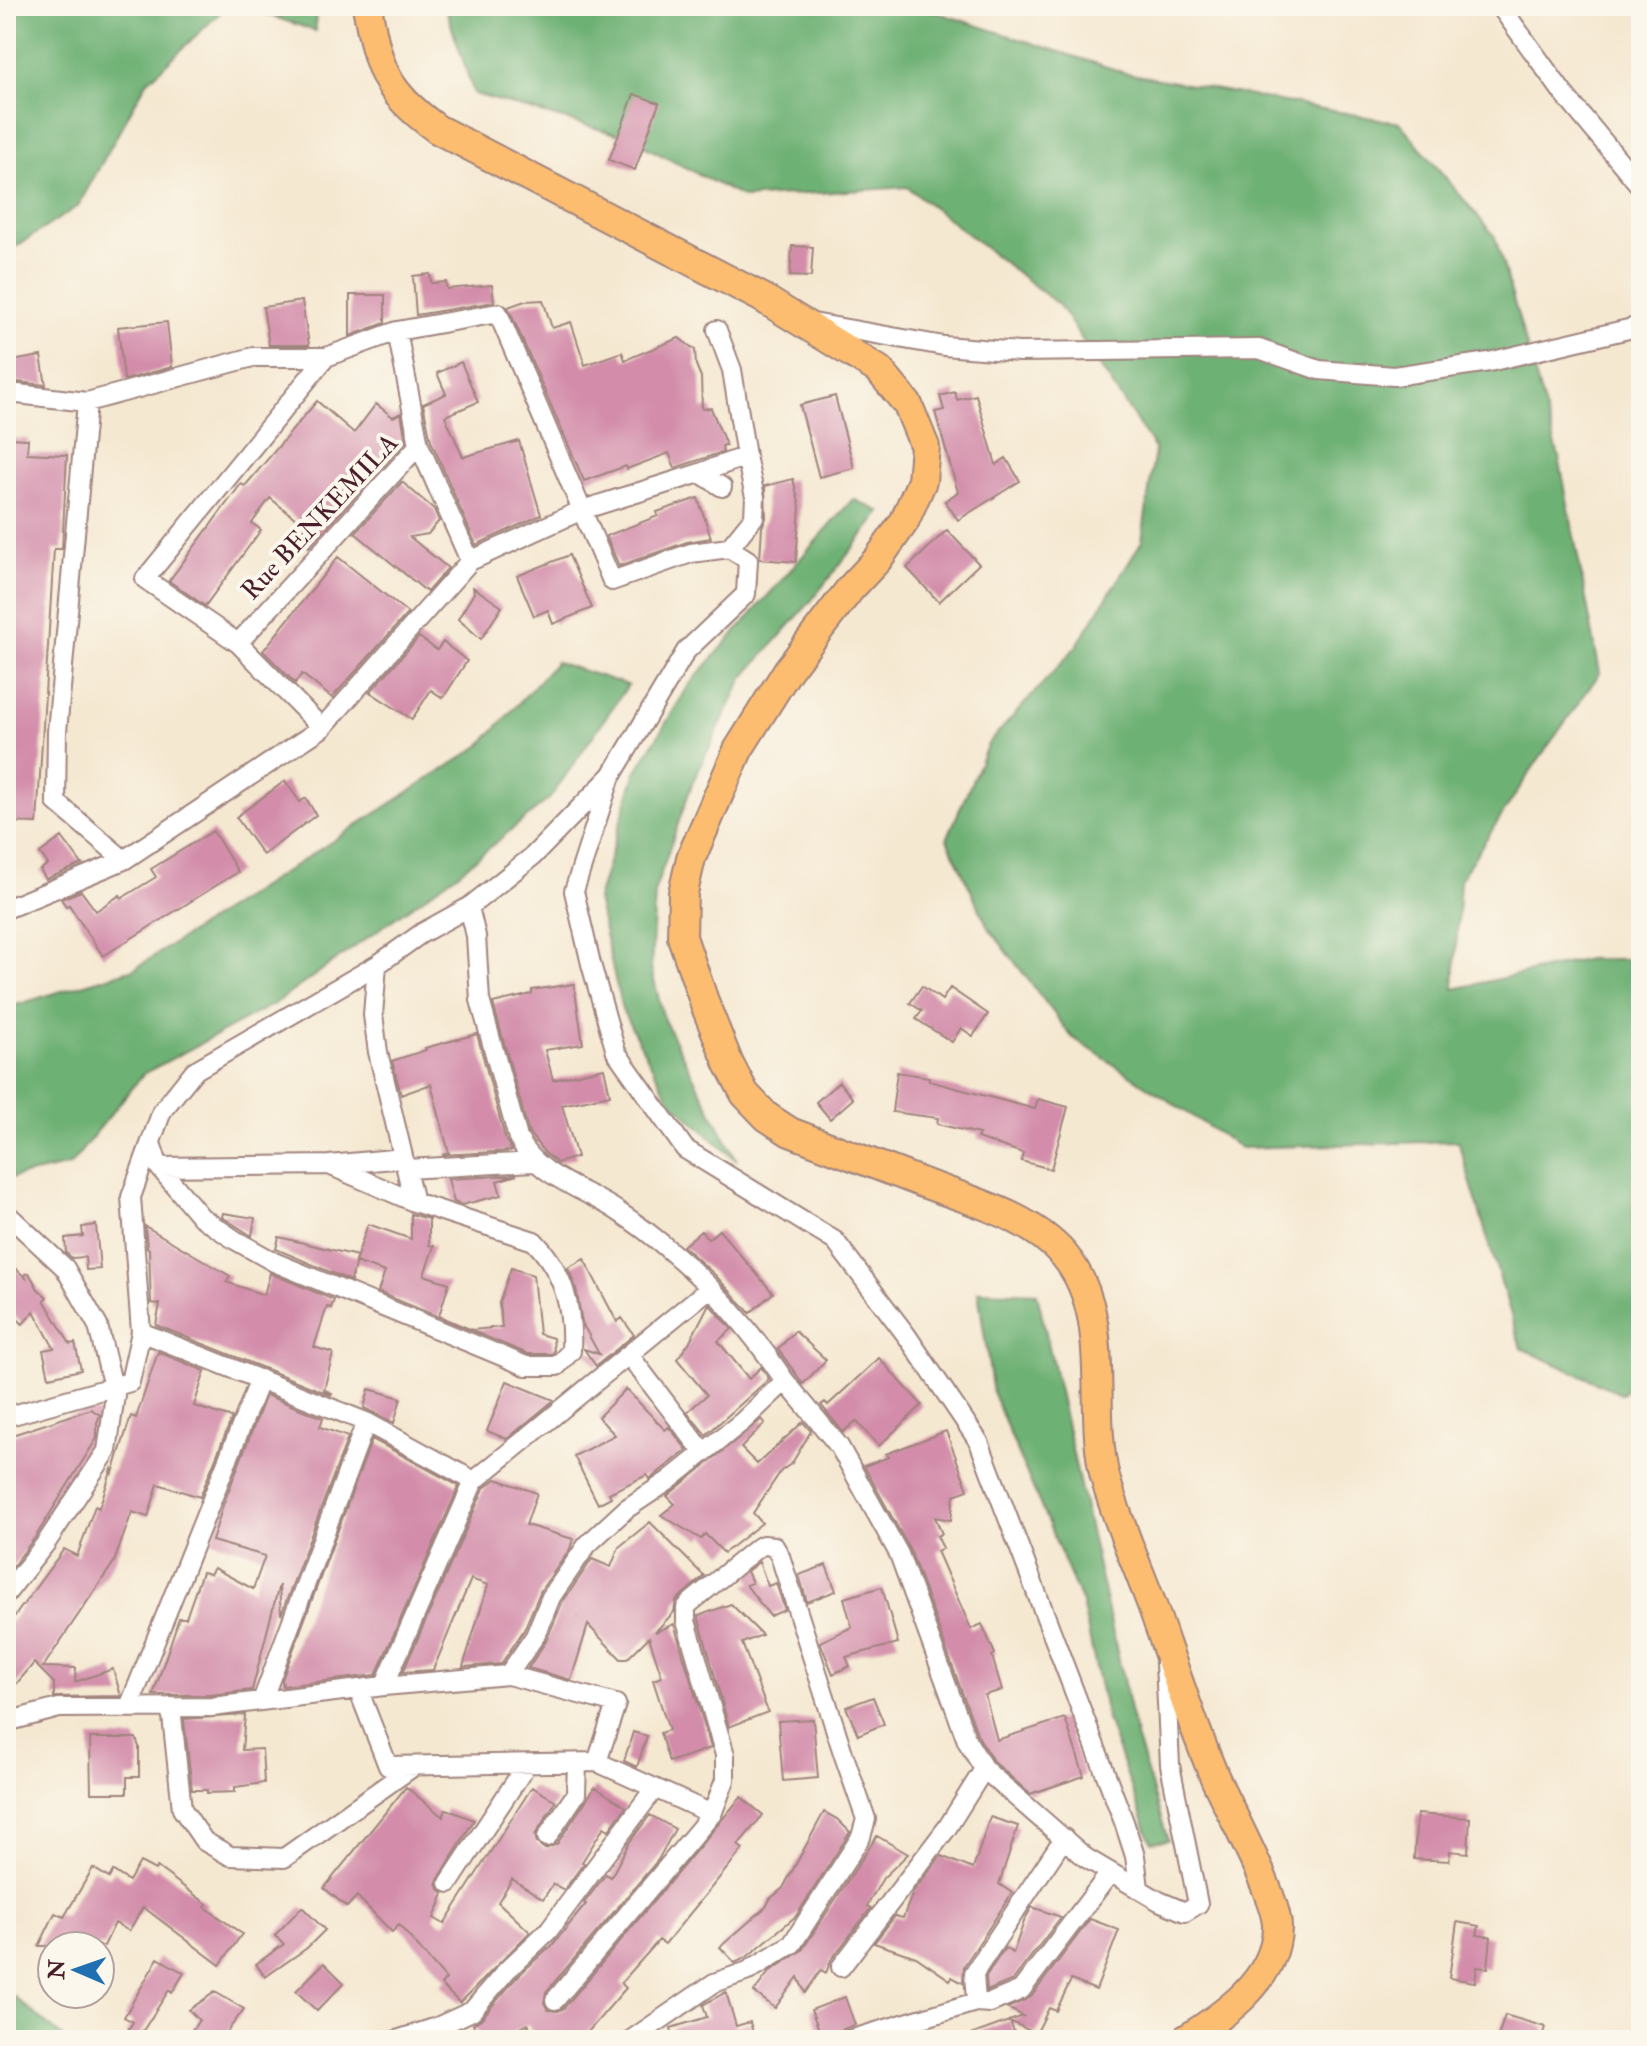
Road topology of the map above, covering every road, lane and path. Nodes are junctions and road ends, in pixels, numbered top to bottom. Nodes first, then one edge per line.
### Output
1 (367, 6) edge
2 (1500, 6) edge
3 (1641, 187) edge
4 (802, 321) junction
5 (1641, 326) edge
6 (717, 330) dead end
7 (397, 331) junction
8 (326, 357) junction
9 (6, 396) edge
10 (87, 402) junction
11 (419, 445) junction
12 (746, 456) junction
13 (700, 473) junction
14 (722, 487) dead end
15 (582, 510) junction
16 (729, 548) junction
17 (470, 561) junction
18 (238, 643) junction
19 (322, 728) junction
20 (612, 775) junction
21 (124, 860) junction
22 (469, 907) junction
23 (6, 909) edge
24 (377, 965) junction
25 (151, 1143) junction
26 (534, 1162) junction
27 (405, 1164) junction
28 (329, 1165) junction
29 (159, 1167) junction
30 (414, 1202) junction
31 (6, 1213) edge
32 (710, 1288) junction
33 (141, 1332) junction
34 (629, 1355) junction
35 (260, 1379) junction
36 (785, 1381) junction
37 (113, 1386) junction
38 (6, 1417) edge
39 (366, 1422) junction
40 (704, 1453) junction
41 (474, 1481) junction
42 (6, 1594) edge
43 (1163, 1637) junction
44 (508, 1675) junction
45 (384, 1686) junction
46 (358, 1689) junction
47 (262, 1701) junction
48 (129, 1707) junction
49 (171, 1707) junction
50 (6, 1722) edge
51 (597, 1762) junction
52 (577, 1763) junction
53 (527, 1764) junction
54 (414, 1766) junction
55 (984, 1769) junction
56 (655, 1788) junction
57 (712, 1814) junction
58 (547, 1837) dead end
59 (1064, 1838) junction
60 (1110, 1873) junction
61 (449, 1883) dead end
62 (1139, 1888) junction
63 (841, 1967) dead end
64 (555, 2000) dead end
65 (976, 2002) junction
66 (397, 2040) edge
67 (631, 2040) edge
68 (849, 2040) edge
69 (1185, 2040) edge

1 - 4 main road
2 - 3 street
4 - 5 street
4 - 43 main road
6 - 12 street
7 - 8 street
7 - 11 street
7 - 15 street
8 - 10 street
8 - 18 street
9 - 10 street
10 - 21 street
11 - 17 street, Rue BENKEMILA
11 - 18 street, Rue BENKEMILA
12 - 13 street
12 - 16 street
13 - 14 street
13 - 15 street
15 - 16 street
15 - 17 street
16 - 20 street
17 - 19 street
18 - 19 street
19 - 21 street
20 - 22 street
20 - 62 street
21 - 23 street
22 - 24 street
22 - 26 street
24 - 25 street
24 - 27 street
25 - 29 street
25 - 33 street
26 - 27 street
26 - 32 street
27 - 28 street
27 - 30 street
28 - 29 street
28 - 30 street
29 - 30 street
31 - 37 street
32 - 34 street
32 - 36 street
33 - 35 street
33 - 37 street
34 - 40 street
34 - 41 street
35 - 39 street
35 - 48 street
36 - 40 street
36 - 55 street
37 - 38 street
37 - 42 street
39 - 41 street
39 - 47 street
40 - 44 street
41 - 45 street
43 - 62 street
43 - 69 main road
44 - 45 street
44 - 51 street
45 - 46 street
46 - 47 street
46 - 54 street
47 - 49 street
48 - 49 street
48 - 50 street
49 - 54 street
51 - 52 street
51 - 56 street
52 - 53 street
52 - 58 street
53 - 54 street
53 - 61 street
55 - 59 street
55 - 63 street
56 - 57 street
56 - 66 street
57 - 64 street
57 - 67 street
59 - 60 street
59 - 65 street
60 - 62 street
60 - 65 street
65 - 68 street

